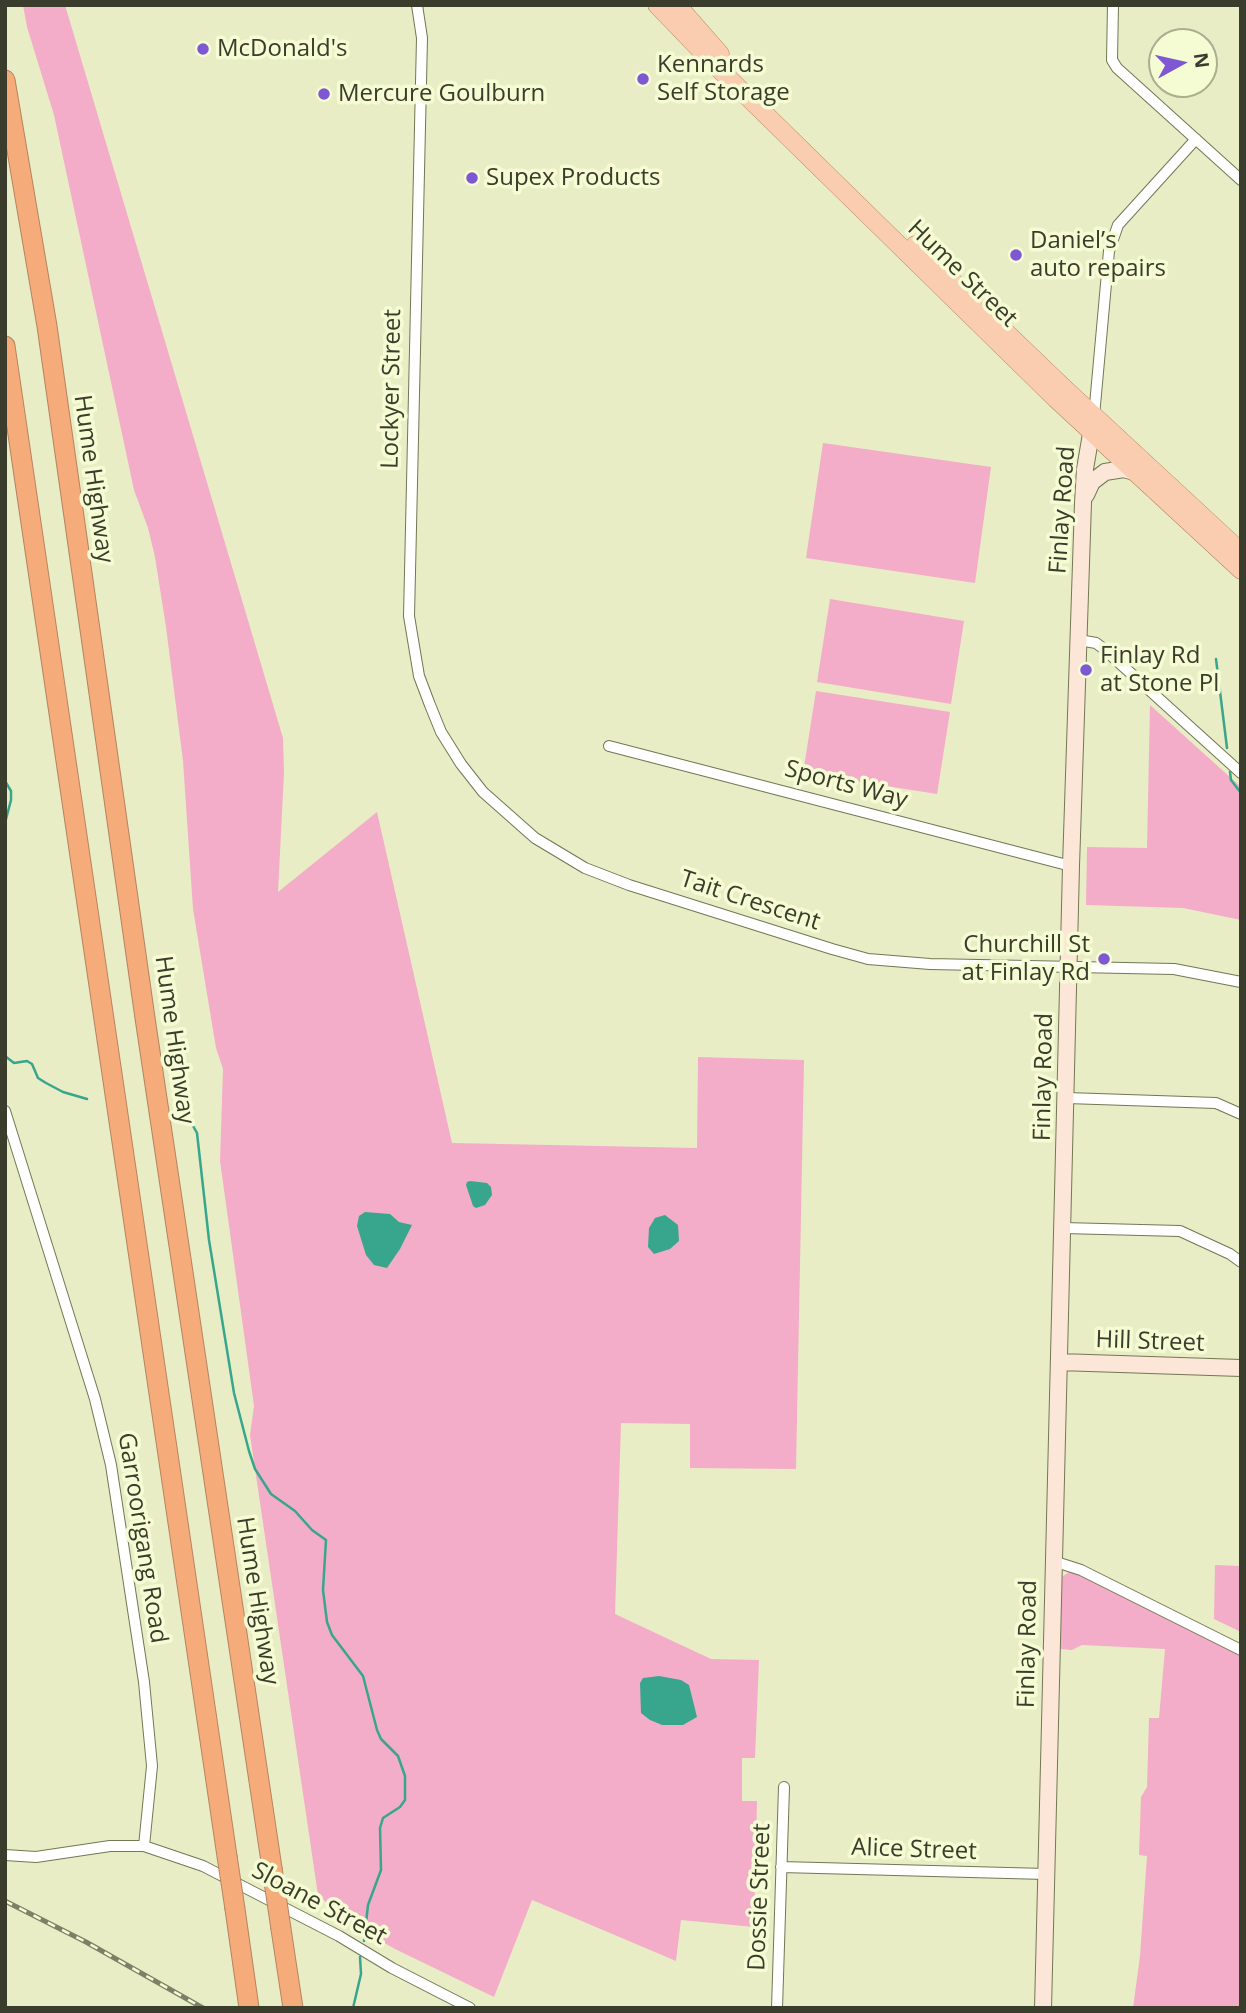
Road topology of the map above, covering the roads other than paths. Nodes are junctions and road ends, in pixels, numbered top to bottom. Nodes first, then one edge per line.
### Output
1 (417, 5) edge
2 (657, 5) edge
3 (677, 5) edge
4 (1113, 5) edge
5 (5, 80) edge
6 (1196, 139) junction
7 (1241, 180) edge
8 (5, 346) edge
9 (1093, 424) junction
10 (1137, 472) junction
11 (1083, 503) junction
12 (1241, 552) edge
13 (1241, 570) edge
14 (1079, 640) junction
15 (609, 746) dead end
16 (461, 764) joint
17 (1241, 774) edge
18 (1071, 866) junction
19 (1069, 966) junction
20 (1241, 982) edge
21 (1067, 1098) junction
22 (5, 1111) edge
23 (1241, 1114) edge
24 (1063, 1228) junction
25 (1241, 1262) edge
26 (1059, 1362) junction
27 (1241, 1368) edge
28 (1053, 1561) junction
29 (1241, 1650) edge
30 (784, 1787) dead end
31 (144, 1846) junction
32 (5, 1855) edge
33 (781, 1867) junction
34 (1046, 1874) junction
35 (249, 2008) edge
36 (293, 2008) edge
37 (470, 2008) edge
38 (778, 2008) edge
39 (1043, 2008) edge

1 - 16 street, Lockyer Street
2 - 9 main road, Hume Street
3 - 9 main road, Hume Street
4 - 6 street
5 - 36 highway, Hume Highway, bridge
6 - 7 street
6 - 9 street, Finlay Road
8 - 35 highway, bridge
9 - 10 main road, Hume Street
9 - 11 street, Finlay Road
9 - 12 main road, Hume Street
10 - 11 street
10 - 13 main road, Hume Street
11 - 14 street, Finlay Road
14 - 17 street
14 - 18 street, Finlay Road
15 - 18 street, Sports Way
16 - 19 street, Tait Crescent
18 - 19 street, Finlay Road
19 - 20 street, Tait Crescent
19 - 21 street, Finlay Road
21 - 23 street
21 - 24 street, Finlay Road
22 - 31 street, Garroorigang Road
24 - 25 street
24 - 26 street, Finlay Road
26 - 27 street, Hill Street
26 - 28 street, Finlay Road
28 - 29 street
28 - 34 street, Finlay Road
30 - 33 street, Dossie Street
31 - 32 street
31 - 37 street, Sloane Street
33 - 34 street, Alice Street
33 - 38 street, Dossie Street
34 - 39 street, Finlay Road

